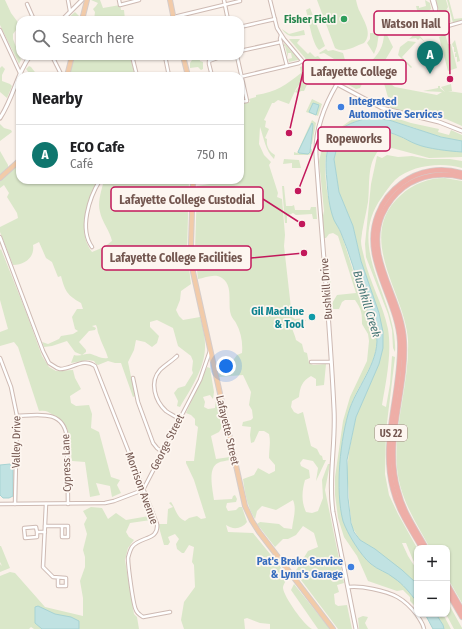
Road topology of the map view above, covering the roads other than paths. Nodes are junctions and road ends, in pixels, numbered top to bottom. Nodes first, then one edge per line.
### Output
1 (68, 0) edge
2 (82, 0) edge
3 (87, 0) edge
4 (119, 0) edge
5 (139, 0) edge
6 (170, 0) edge
7 (224, 0) edge
8 (270, 0) edge
9 (433, 0) edge
10 (240, 2) dead end
11 (27, 4) dead end
12 (225, 5) junction
13 (70, 11) junction
14 (32, 16) edge
15 (66, 16) edge
16 (83, 16) edge
17 (173, 16) edge
18 (185, 16) edge
19 (227, 16) edge
20 (275, 19) junction
21 (462, 22) edge
22 (244, 26) edge
23 (0, 30) edge
24 (281, 35) junction
25 (281, 42) junction
26 (244, 51) edge
27 (28, 60) edge
28 (54, 60) edge
29 (71, 60) edge
30 (133, 60) edge
31 (166, 60) edge
32 (184, 60) edge
33 (212, 60) edge
34 (238, 60) edge
35 (302, 61) junction
36 (287, 66) junction
37 (20, 72) edge
38 (21, 72) edge
39 (60, 72) edge
40 (68, 72) edge
41 (136, 72) edge
42 (168, 72) edge
43 (187, 72) edge
44 (211, 72) edge
45 (240, 72) edge
46 (244, 76) edge
47 (16, 84) edge
48 (337, 84) junction
49 (244, 89) edge
50 (244, 101) edge
51 (0, 118) edge
52 (462, 131) edge
53 (16, 164) edge
54 (462, 172) edge
55 (462, 177) edge
56 (0, 178) edge
57 (98, 184) edge
58 (193, 184) edge
59 (0, 237) edge
60 (92, 248) dead end
61 (210, 350) junction
62 (177, 356) dead end
63 (0, 358) edge
64 (311, 362) dead end
65 (331, 362) junction
66 (133, 378) dead end
67 (17, 416) junction
68 (180, 418) junction
69 (162, 452) junction
70 (143, 490) junction
71 (0, 504) edge
72 (15, 504) junction
73 (46, 504) junction
74 (68, 504) junction
75 (45, 526) junction
76 (62, 526) junction
77 (37, 532) junction
78 (45, 532) junction
79 (420, 545) edge
80 (424, 545) edge
81 (58, 578) junction
82 (348, 587) junction
83 (450, 589) edge
84 (450, 596) edge
85 (462, 610) edge
86 (170, 612) dead end
87 (462, 617) edge
88 (334, 629) edge
89 (356, 629) edge
90 (424, 629) edge

1 - 13 street
2 - 13 street
3 - 16 main road
4 - 5 street
6 - 17 main road
7 - 12 street
8 - 20 street
9 - 21 street
10 - 12 street
11 - 14 street
12 - 18 street
12 - 19 street
13 - 15 street
20 - 22 street
20 - 24 street
23 - 37 street
24 - 25 street
24 - 35 street
25 - 26 street
25 - 36 street
27 - 38 street
28 - 39 street
29 - 40 main road
30 - 41 street
31 - 42 street
32 - 43 main road
33 - 44 street
34 - 45 street
35 - 36 street
35 - 48 street
36 - 46 street
47 - 51 street
48 - 52 street
48 - 65 street, Bushkill Drive
49 - 50 street
53 - 56 main road
54 - 79 highway, US 22
55 - 80 highway, US 22
57 - 60 street
58 - 61 main road, Lafayette Street
59 - 70 street, Morrison Avenue
61 - 68 street, George Street
61 - 88 main road, Lafayette Street
62 - 68 street
63 - 67 street, Valley Drive
64 - 65 street
65 - 82 street, Bushkill Drive
66 - 69 street
67 - 72 street, Valley Drive
67 - 74 street, Cypress Lane
68 - 69 street, George Street
69 - 70 street, George Street
70 - 74 street
70 - 86 street, Morrison Avenue
71 - 72 street
72 - 73 street
73 - 74 street
73 - 75 street
75 - 76 street
75 - 78 street
76 - 76 street
77 - 77 street
77 - 78 street
78 - 81 street
81 - 81 street
82 - 89 street, Bushkill Drive
82 - 90 street
83 - 85 highway
84 - 87 highway

